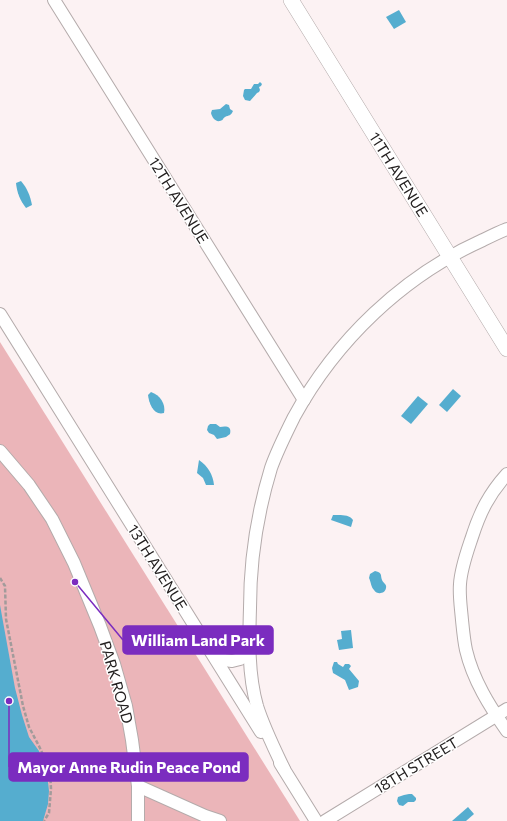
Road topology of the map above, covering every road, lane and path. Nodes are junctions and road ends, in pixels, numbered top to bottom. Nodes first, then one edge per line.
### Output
1 (54, 0) edge
2 (291, 0) edge
3 (507, 229) edge
4 (450, 256) junction
5 (0, 314) edge
6 (507, 349) edge
7 (304, 400) junction
8 (0, 451) edge
9 (507, 474) edge
10 (0, 578) edge
11 (250, 646) junction
12 (211, 652) junction
13 (507, 709) edge
14 (496, 716) junction
15 (507, 731) edge
16 (284, 769) junction
17 (138, 786) junction
18 (44, 821) edge
19 (138, 821) edge
20 (220, 821) edge
21 (316, 821) edge
22 (325, 821) edge

1 - 7 street, 12TH AVENUE
2 - 4 street, 11TH AVENUE
3 - 4 street
4 - 6 street, 11TH AVENUE
4 - 7 street
5 - 12 street, 13TH AVENUE
7 - 11 street
8 - 17 street, PARK ROAD
9 - 14 street
10 - 18 path
11 - 12 street
11 - 16 street
12 - 16 street, 13TH AVENUE
13 - 14 street, 18TH STREET
14 - 15 street
14 - 22 street, 18TH STREET
16 - 21 street, 13TH AVENUE
17 - 19 street, PARK ROAD
17 - 20 street

